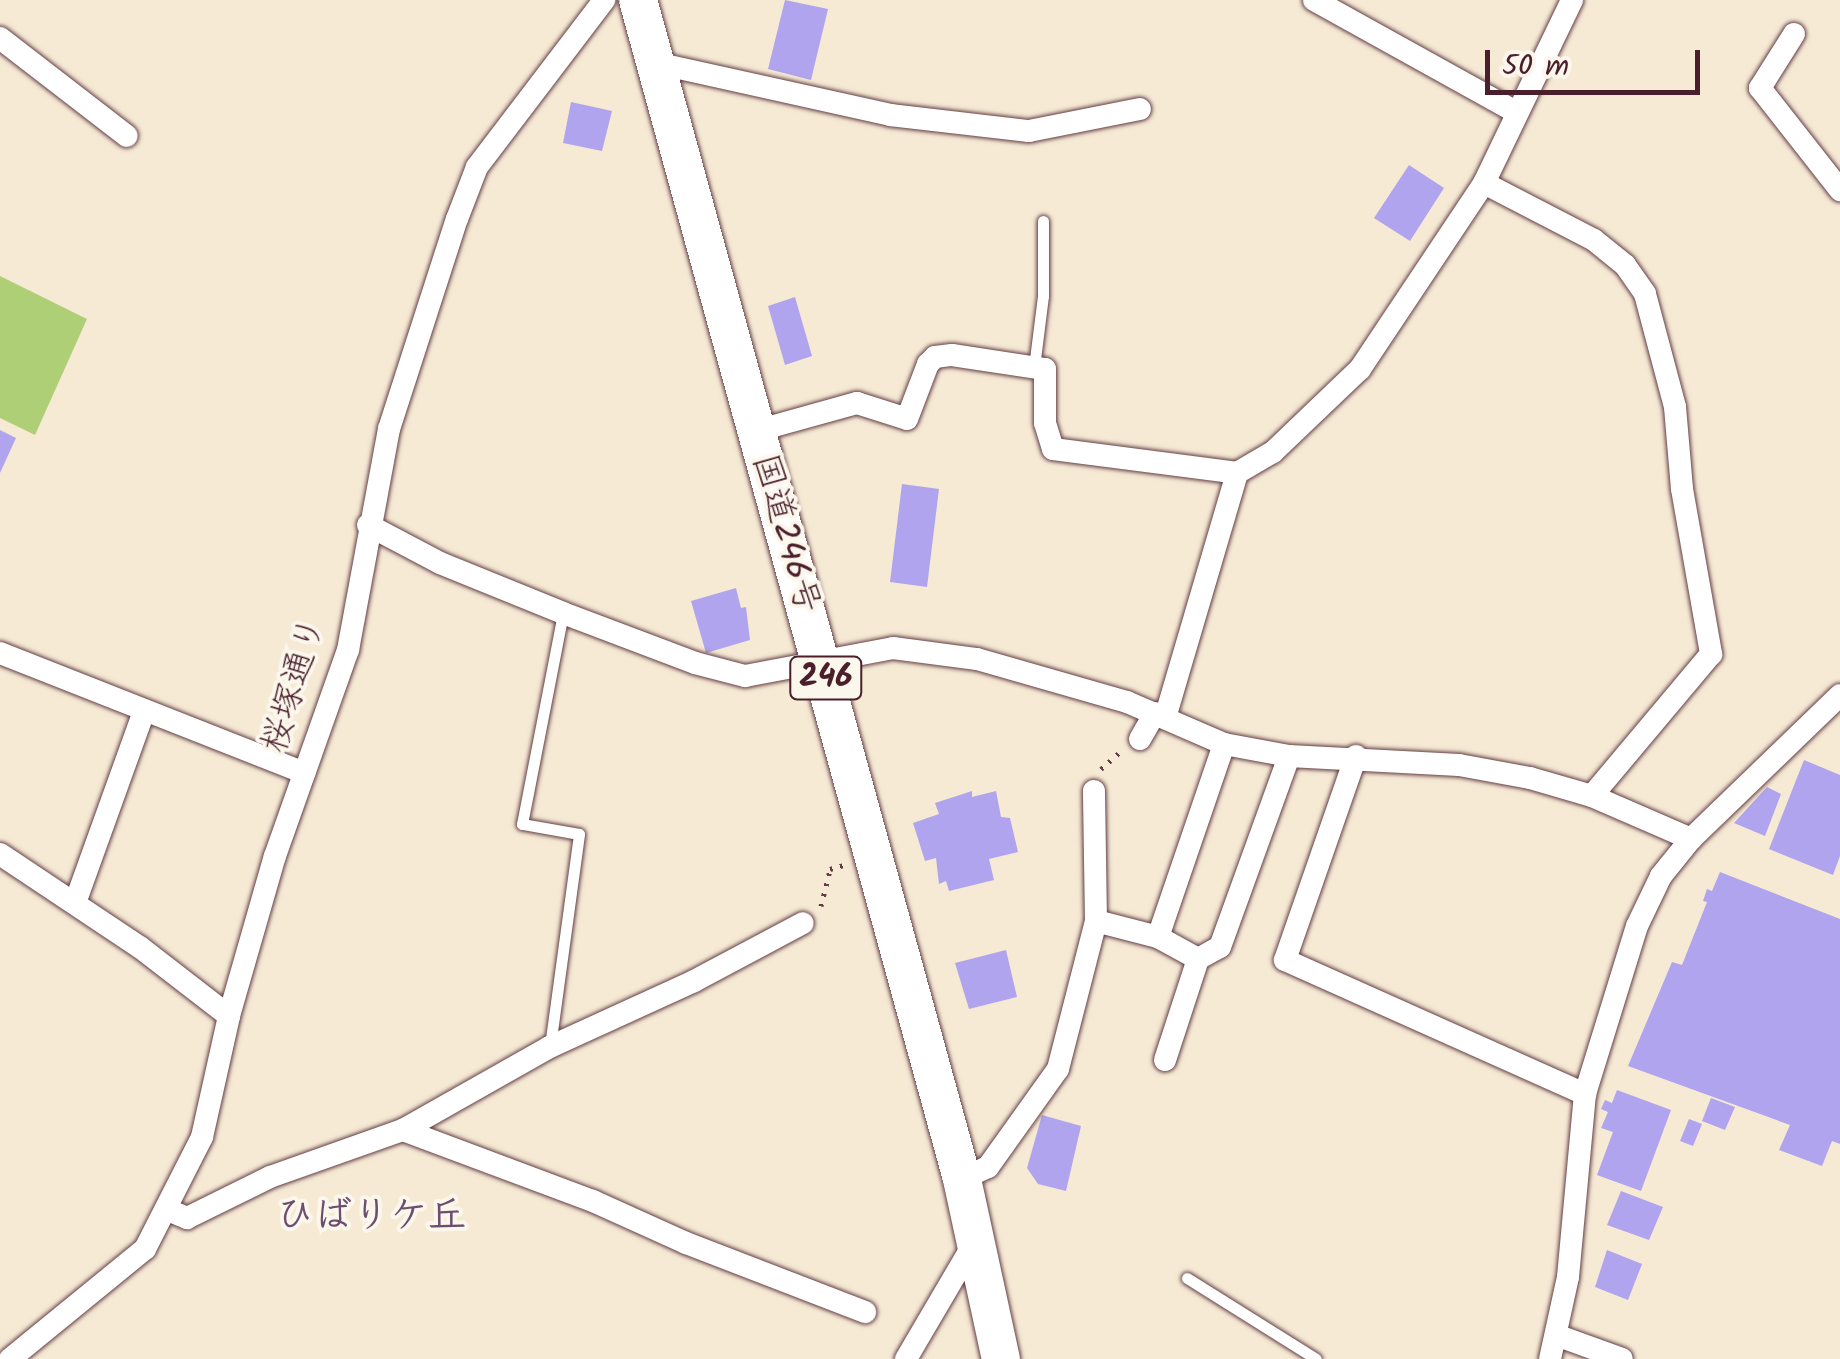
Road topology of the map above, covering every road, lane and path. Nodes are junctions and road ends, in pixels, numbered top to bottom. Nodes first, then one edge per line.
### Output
1 (604, 0) edge
2 (638, 0) edge
3 (1314, 0) edge
4 (1572, 0) edge
5 (1794, 34) dead end
6 (0, 38) edge
7 (656, 64) junction
8 (1140, 109) dead end
9 (1516, 112) junction
10 (127, 136) dead end
11 (1484, 183) junction
12 (1840, 190) edge
13 (1043, 220) dead end
14 (1034, 367) junction
15 (756, 431) junction
16 (1238, 473) junction
17 (368, 524) junction
18 (563, 613) junction
19 (1, 640) edge
20 (821, 662) junction
21 (1840, 694) edge
22 (144, 711) junction
23 (1160, 716) junction
24 (1140, 738) dead end
25 (1224, 744) junction
26 (1289, 756) junction
27 (1356, 756) junction
28 (304, 773) junction
29 (1094, 791) dead end
30 (1592, 796) junction
31 (1690, 839) junction
32 (0, 854) edge
33 (844, 865) dead end
34 (821, 896) dead end
35 (75, 903) junction
36 (1096, 921) junction
37 (802, 923) dead end
38 (1158, 937) junction
39 (1198, 959) junction
40 (229, 1016) junction
41 (550, 1047) junction
42 (1165, 1060) dead end
43 (1585, 1094) junction
44 (403, 1130) junction
45 (962, 1179) junction
46 (168, 1210) junction
47 (977, 1238) junction
48 (1187, 1278) dead end
49 (865, 1312) dead end
50 (1556, 1335) junction
51 (10, 1359) edge
52 (906, 1359) edge
53 (1001, 1359) edge
54 (1316, 1359) edge
55 (1550, 1359) edge
56 (1622, 1359) edge

1 - 17 street, 桜塚通り
2 - 7 highway, 国道246号 / 246
3 - 9 street
4 - 9 street
5 - 12 street
6 - 10 street
7 - 8 street
7 - 15 highway, 国道246号 / 246
9 - 11 street
11 - 16 street
11 - 30 street
13 - 14 lane
14 - 15 street
14 - 16 street
15 - 20 highway, 国道246号 / 246
16 - 23 street
17 - 18 street
17 - 28 street, 桜塚通り
18 - 20 street
18 - 41 lane
19 - 22 street
20 - 23 street
20 - 45 highway, 国道246号 / 246
21 - 31 street
22 - 28 street
22 - 35 street
23 - 24 street
23 - 25 street
25 - 26 street
25 - 38 street
26 - 27 street
26 - 39 street
27 - 30 street
27 - 43 street
28 - 40 street, 桜塚通り
29 - 36 street
30 - 31 street
31 - 43 street
32 - 35 street
33 - 34 path
35 - 40 street
36 - 38 street
36 - 45 street
37 - 41 street
38 - 39 street
39 - 42 street
40 - 46 street, 桜塚通り
41 - 44 street
43 - 50 street
44 - 46 street
44 - 49 street
45 - 47 highway, 国道246号 / 246
46 - 51 street, 桜塚通り
47 - 52 street
47 - 53 highway, 国道246号 / 246
48 - 54 lane
50 - 55 street
50 - 56 street

